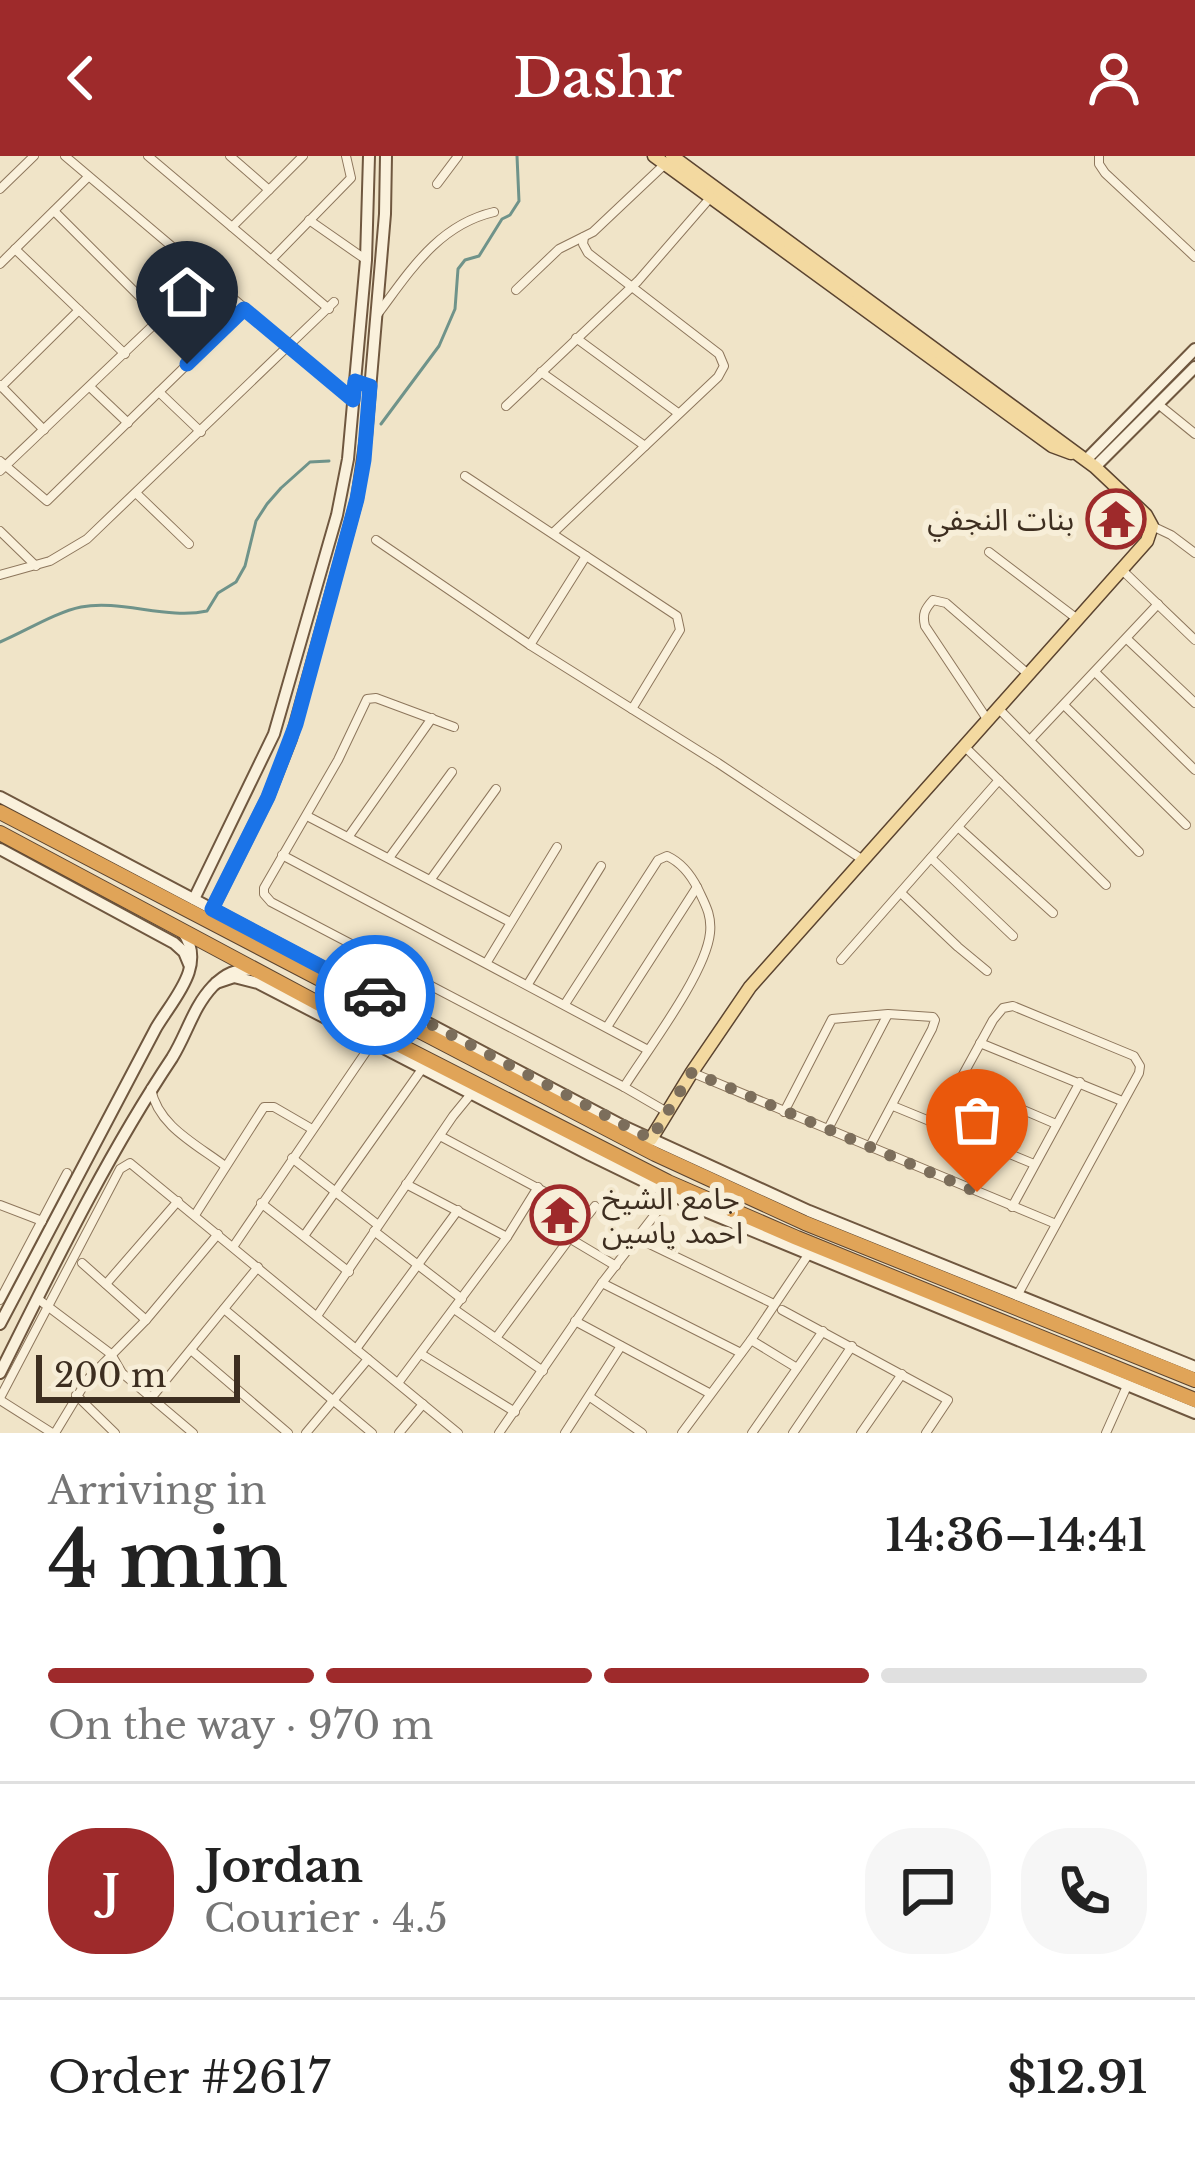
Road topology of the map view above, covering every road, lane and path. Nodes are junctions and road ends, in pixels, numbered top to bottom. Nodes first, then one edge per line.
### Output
1 (34, 156) edge
2 (64, 156) edge
3 (148, 156) edge
4 (230, 156) edge
5 (302, 156) edge
6 (346, 156) edge
7 (369, 156) edge
8 (386, 156) edge
9 (458, 156) edge
10 (1099, 156) edge
11 (664, 159) edge
12 (0, 172) edge
13 (88, 178) junction
14 (9, 180) junction
15 (437, 184) dead end
16 (0, 189) edge
17 (268, 190) junction
18 (710, 198) junction
19 (54, 211) junction
20 (494, 212) dead end
21 (309, 220) junction
22 (232, 227) junction
23 (584, 237) junction
24 (15, 249) junction
25 (1195, 257) edge
26 (271, 260) junction
27 (366, 260) junction
28 (0, 264) edge
29 (206, 276) junction
30 (632, 285) junction
31 (516, 290) dead end
32 (244, 309) junction
33 (79, 310) junction
34 (376, 316) junction
35 (161, 318) junction
36 (576, 338) junction
37 (289, 347) junction
38 (1195, 350) edge
39 (125, 354) junction
40 (1195, 367) edge
41 (541, 372) junction
42 (355, 381) junction
43 (1, 386) edge
44 (370, 386) junction
45 (90, 387) junction
46 (159, 392) junction
47 (353, 400) junction
48 (1158, 404) junction
49 (506, 406) dead end
50 (678, 413) junction
51 (128, 423) junction
52 (44, 430) junction
53 (201, 432) junction
54 (1195, 434) edge
55 (646, 446) junction
56 (1087, 460) junction
57 (2, 466) edge
58 (465, 476) dead end
59 (137, 494) junction
60 (1152, 526) junction
61 (0, 531) edge
62 (553, 533) junction
63 (376, 540) dead end
64 (189, 544) dead end
65 (988, 552) dead end
66 (1195, 554) edge
67 (586, 556) junction
68 (36, 566) junction
69 (1121, 569) junction
70 (0, 575) edge
71 (1158, 604) junction
72 (1076, 618) junction
73 (1127, 639) junction
74 (1195, 640) edge
75 (530, 645) junction
76 (1095, 672) junction
77 (1028, 674) junction
78 (1195, 704) edge
79 (1065, 706) junction
80 (998, 708) junction
81 (632, 709) junction
82 (433, 718) junction
83 (988, 719) junction
84 (454, 727) dead end
85 (1030, 740) junction
86 (964, 746) junction
87 (1195, 770) edge
88 (452, 772) dead end
89 (999, 780) junction
90 (496, 788) dead end
91 (249, 790) junction
92 (0, 797) edge
93 (268, 797) junction
94 (0, 812) edge
95 (307, 816) junction
96 (1186, 825) dead end
97 (958, 826) junction
98 (0, 833) edge
99 (350, 836) junction
100 (556, 847) dead end
101 (0, 849) edge
102 (1139, 852) dead end
103 (282, 855) junction
104 (388, 858) junction
105 (931, 858) junction
106 (105, 859) junction
107 (863, 860) junction
108 (601, 866) dead end
109 (431, 879) junction
110 (1106, 885) dead end
111 (697, 887) junction
112 (901, 893) junction
113 (194, 899) junction
114 (114, 900) junction
115 (212, 909) junction
116 (1053, 913) dead end
117 (510, 922) junction
118 (180, 930) junction
119 (1013, 936) dead end
120 (841, 960) dead end
121 (487, 962) junction
122 (258, 971) junction
123 (987, 971) dead end
124 (189, 972) junction
125 (216, 983) junction
126 (528, 984) junction
127 (347, 987) junction
128 (565, 1004) junction
129 (327, 1013) junction
130 (888, 1014) junction
131 (607, 1027) junction
132 (372, 1042) junction
133 (980, 1043) junction
134 (648, 1050) junction
135 (422, 1069) junction
136 (692, 1072) junction
137 (154, 1082) junction
138 (958, 1082) junction
139 (1080, 1082) junction
140 (624, 1087) junction
141 (471, 1094) junction
142 (1122, 1101) junction
143 (892, 1106) junction
144 (667, 1112) junction
145 (784, 1112) junction
146 (936, 1124) junction
147 (1056, 1124) junction
148 (312, 1129) junction
149 (828, 1130) junction
150 (440, 1136) junction
151 (656, 1146) junction
152 (870, 1146) junction
153 (592, 1151) junction
154 (292, 1158) junction
155 (1034, 1164) junction
156 (225, 1166) junction
157 (72, 1176) junction
158 (406, 1184) junction
159 (736, 1185) junction
160 (538, 1187) junction
161 (336, 1192) junction
162 (670, 1195) junction
163 (178, 1201) junction
164 (261, 1202) junction
165 (0, 1205) edge
166 (595, 1206) dead end
167 (710, 1207) junction
168 (1012, 1207) junction
169 (458, 1210) junction
170 (195, 1215) junction
171 (42, 1221) junction
172 (581, 1223) dead end
173 (805, 1223) junction
174 (1056, 1224) junction
175 (376, 1228) junction
176 (218, 1234) junction
177 (304, 1236) junction
178 (46, 1237) junction
179 (507, 1237) junction
180 (569, 1238) junction
181 (637, 1238) junction
182 (797, 1238) junction
183 (233, 1247) junction
184 (65, 1248) junction
185 (808, 1255) junction
186 (82, 1263) dead end
187 (417, 1264) junction
188 (616, 1266) junction
189 (258, 1268) junction
190 (0, 1269) edge
191 (349, 1272) junction
192 (13, 1274) junction
193 (602, 1283) junction
194 (106, 1284) junction
195 (903, 1288) junction
196 (462, 1299) junction
197 (0, 1300) edge
198 (43, 1302) junction
199 (1015, 1302) junction
200 (778, 1307) junction
201 (224, 1309) junction
202 (454, 1309) junction
203 (317, 1316) junction
204 (974, 1317) junction
205 (146, 1320) junction
206 (575, 1321) junction
207 (0, 1324) edge
208 (823, 1330) junction
209 (496, 1338) junction
210 (751, 1340) junction
211 (621, 1346) junction
212 (852, 1346) junction
213 (356, 1349) junction
214 (191, 1350) junction
215 (741, 1353) junction
216 (111, 1354) junction
217 (421, 1354) junction
218 (368, 1359) junction
219 (1195, 1367) edge
220 (797, 1368) junction
221 (543, 1371) junction
222 (0, 1373) edge
223 (902, 1374) junction
224 (1195, 1380) edge
225 (398, 1384) junction
226 (1126, 1386) junction
227 (709, 1394) junction
228 (76, 1395) junction
229 (590, 1396) junction
230 (152, 1397) junction
231 (0, 1399) edge
232 (333, 1400) junction
233 (1195, 1400) edge
234 (423, 1404) junction
235 (515, 1412) junction
236 (1195, 1413) edge
237 (53, 1433) edge
238 (115, 1433) edge
239 (193, 1433) edge
240 (288, 1433) edge
241 (306, 1433) edge
242 (372, 1433) edge
243 (399, 1433) edge
244 (458, 1433) edge
245 (500, 1433) edge
246 (565, 1433) edge
247 (643, 1433) edge
248 (682, 1433) edge
249 (752, 1433) edge
250 (793, 1433) edge
251 (861, 1433) edge
252 (926, 1433) edge
253 (1106, 1433) edge

1 - 14 street
2 - 13 street
3 - 22 street
4 - 17 street
5 - 17 street
6 - 21 street
7 - 27 main road
8 - 34 main road
9 - 15 street
10 - 25 street
11 - 18 main road
11 - 23 street
11 - 56 main road
12 - 14 street
13 - 19 street
13 - 29 street
14 - 16 street
17 - 22 street
18 - 30 street
18 - 56 main road
19 - 24 street
19 - 35 street
20 - 34 street
21 - 26 street
21 - 27 street
22 - 26 street
23 - 30 street
23 - 31 street
24 - 28 street
24 - 33 street
26 - 37 street
27 - 42 main road
29 - 32 street
29 - 35 street
30 - 36 street
30 - 50 street
32 - 37 street
32 - 46 street
33 - 39 street
33 - 43 street
34 - 44 main road
35 - 39 street
36 - 41 street
36 - 50 street
37 - 47 street
37 - 53 street
38 - 56 main road
39 - 45 street
40 - 48 main road
41 - 49 street
41 - 55 street
42 - 44 main road
42 - 47 main road
43 - 52 street
44 - 93 main road
45 - 51 street
45 - 52 street
46 - 51 street
46 - 53 street
47 - 91 main road
48 - 54 street
48 - 56 main road
50 - 55 street
51 - 57 street
52 - 57 street
53 - 59 street
55 - 62 street
56 - 60 main road
58 - 62 street
59 - 64 street
59 - 68 street
60 - 66 street
60 - 69 main road
61 - 68 street
62 - 67 street
63 - 75 street
65 - 72 street
67 - 75 street
67 - 81 street
68 - 70 street
69 - 71 street
69 - 72 main road
71 - 73 street
71 - 74 street
72 - 77 main road
73 - 76 street
73 - 78 street
75 - 81 street
76 - 79 street
76 - 87 street
77 - 80 main road
77 - 83 street
79 - 85 street
79 - 96 street
80 - 83 main road
80 - 85 street
81 - 107 street
82 - 84 street
82 - 95 street
82 - 99 street
83 - 86 main road
85 - 102 street
86 - 89 street
86 - 107 main road
88 - 104 street
89 - 97 street
89 - 110 street
90 - 109 street
91 - 93 main road
91 - 113 main road
92 - 106 main road
93 - 115 main road
94 - 106 highway
95 - 99 street
95 - 103 street
97 - 105 street
97 - 116 street
98 - 114 highway
99 - 104 street
100 - 117 street
101 - 114 main road
103 - 121 street
103 - 140 street
104 - 109 street
105 - 112 street
105 - 119 street
106 - 113 main road
106 - 127 highway
107 - 136 main road
108 - 126 street
109 - 117 street
111 - 128 street
111 - 131 street
111 - 134 street
112 - 120 street
112 - 123 street
113 - 115 main road
114 - 118 highway
114 - 124 main road
115 - 127 main road
117 - 121 street
118 - 122 highway
118 - 124 main road
121 - 126 street
122 - 125 main road
122 - 129 highway
124 - 157 main road
125 - 129 main road
125 - 137 main road
126 - 128 street
127 - 151 highway
128 - 131 street
129 - 132 main road
129 - 153 highway
130 - 143 street
130 - 145 street
130 - 149 street
131 - 134 street
132 - 135 main road
132 - 148 street
133 - 138 street
133 - 139 street
133 - 142 street
134 - 140 street
135 - 141 main road
135 - 161 street
136 - 144 main road
136 - 145 street
137 - 156 street
137 - 184 main road
138 - 146 street
138 - 147 street
139 - 142 street
139 - 147 street
140 - 144 street
141 - 150 street
141 - 153 main road
142 - 174 street
143 - 146 street
143 - 152 street
144 - 151 main road
145 - 149 street
146 - 155 street
147 - 155 street
148 - 154 street
148 - 156 street
149 - 152 street
150 - 158 street
150 - 160 street
151 - 159 highway
152 - 168 street
153 - 162 main road
153 - 167 highway
154 - 161 street
154 - 164 street
155 - 168 street
156 - 170 street
157 - 171 street
157 - 178 main road
158 - 169 street
158 - 175 street
159 - 173 highway
159 - 199 main road
160 - 166 street
160 - 179 street
161 - 175 street
161 - 177 street
162 - 167 main road
162 - 181 street
163 - 170 street
163 - 194 street
163 - 198 street
164 - 177 street
164 - 183 street
165 - 171 street
167 - 182 highway
167 - 185 main road
168 - 174 street
169 - 179 street
169 - 187 street
170 - 176 street
171 - 192 street
172 - 180 street
173 - 182 highway
173 - 199 highway
174 - 199 street
175 - 187 street
175 - 191 street
176 - 183 street
176 - 205 street
177 - 191 street
178 - 184 main road
178 - 207 main road
179 - 196 street
180 - 188 street
180 - 209 street
181 - 188 street
181 - 200 street
182 - 195 highway
183 - 189 street
184 - 198 main road
185 - 195 main road
185 - 200 street
186 - 194 street
187 - 196 street
187 - 213 street
188 - 193 street
189 - 201 street
189 - 203 street
190 - 192 street
191 - 203 street
192 - 197 street
193 - 206 street
193 - 215 street
194 - 205 street
195 - 204 highway
196 - 202 street
198 - 216 street
198 - 222 main road
198 - 231 street
199 - 219 main road
199 - 224 highway
200 - 208 street
200 - 210 street
201 - 214 street
201 - 232 street
202 - 209 street
202 - 217 street
203 - 213 street
204 - 226 main road
204 - 233 highway
205 - 216 street
206 - 211 street
206 - 221 street
208 - 212 street
208 - 220 street
209 - 221 street
210 - 215 street
210 - 220 street
211 - 227 street
211 - 229 street
212 - 223 street
212 - 250 street
213 - 218 street
214 - 230 street
214 - 240 street
215 - 227 street
216 - 228 street
216 - 230 street
217 - 225 street
217 - 235 street
218 - 225 street
218 - 232 street
220 - 249 street
221 - 235 street
223 - 251 street
223 - 252 street
225 - 234 street
226 - 236 main road
226 - 253 street
227 - 248 street
228 - 237 street
228 - 238 street
229 - 246 street
229 - 247 street
230 - 239 street
231 - 237 street
232 - 241 street
232 - 242 street
234 - 243 street
234 - 244 street
235 - 245 street

